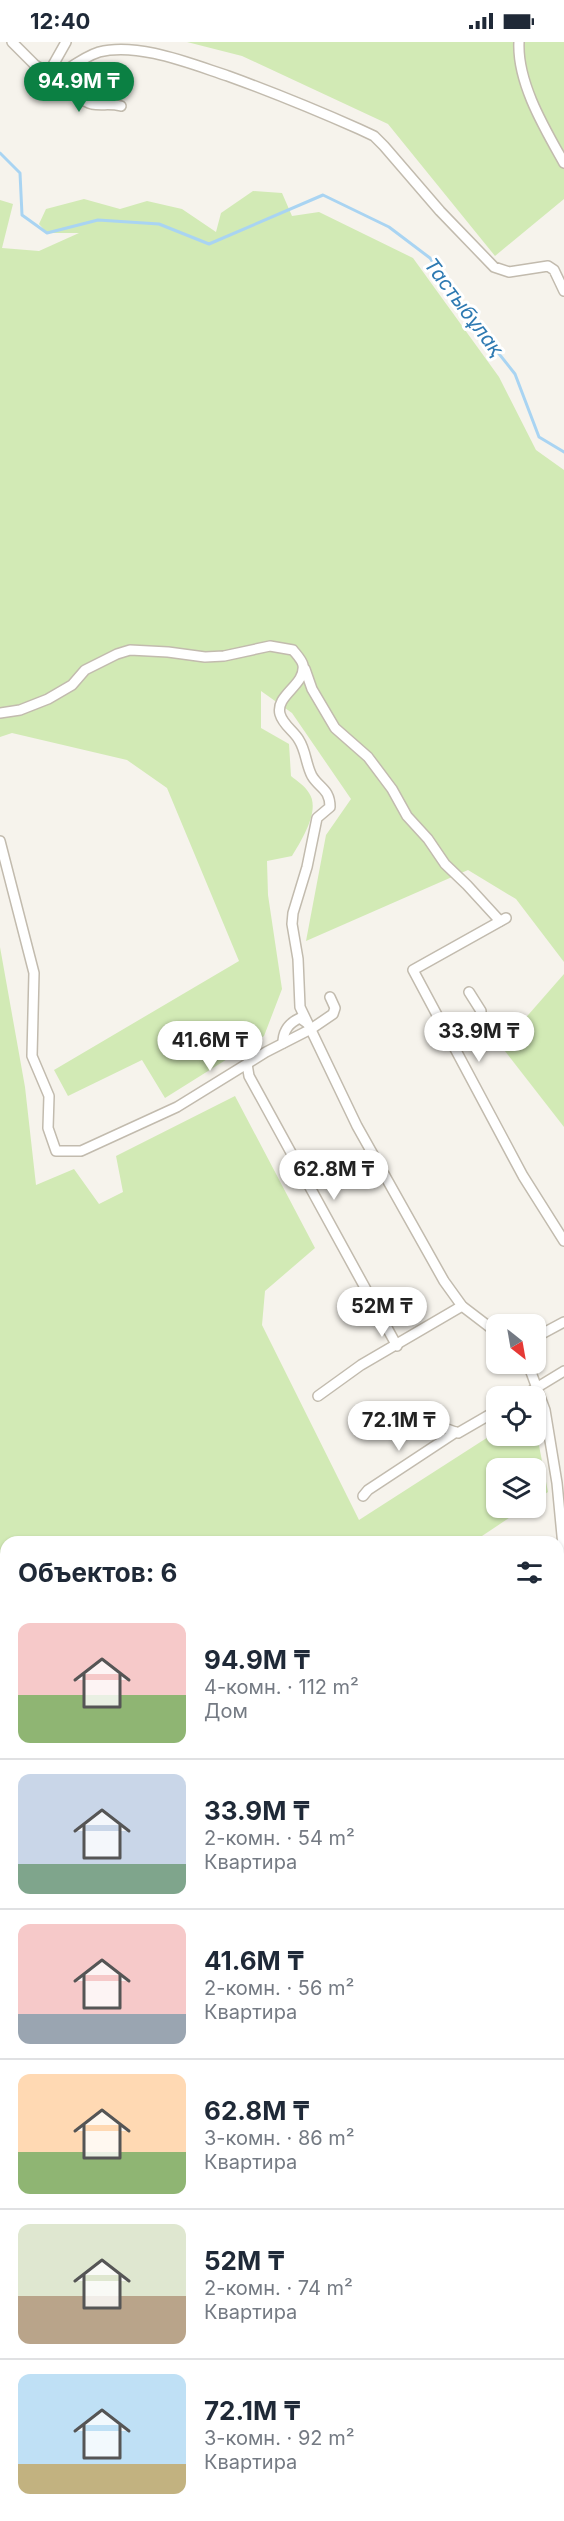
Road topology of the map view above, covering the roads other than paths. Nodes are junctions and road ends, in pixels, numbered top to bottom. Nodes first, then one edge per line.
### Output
1 (12, 42) edge
2 (66, 42) edge
3 (519, 42) edge
4 (52, 75) junction
5 (121, 106) dead end
6 (564, 164) edge
7 (564, 291) edge
8 (303, 664) junction
9 (0, 713) edge
10 (0, 841) edge
11 (469, 992) dead end
12 (330, 997) dead end
13 (307, 1028) junction
14 (448, 1035) junction
15 (282, 1043) junction
16 (247, 1064) junction
17 (564, 1241) edge
18 (462, 1306) junction
19 (564, 1322) edge
20 (486, 1324) edge
21 (546, 1332) edge
22 (397, 1346) junction
23 (564, 1371) edge
24 (539, 1386) edge
25 (318, 1396) dead end
26 (546, 1416) edge
27 (486, 1417) edge
28 (415, 1424) dead end
29 (456, 1432) junction
30 (363, 1496) dead end
31 (562, 1536) edge

1 - 4 street
2 - 4 street
3 - 6 street
4 - 5 street
4 - 7 street
8 - 9 street
8 - 13 street
8 - 14 street
10 - 16 street
11 - 14 street
12 - 13 street
13 - 15 street
13 - 15 street
13 - 18 street
14 - 17 street
15 - 16 street
16 - 22 street
18 - 20 street
18 - 22 street
19 - 21 street
22 - 25 street
23 - 24 street
26 - 31 street
27 - 29 street
28 - 29 street
29 - 30 street

